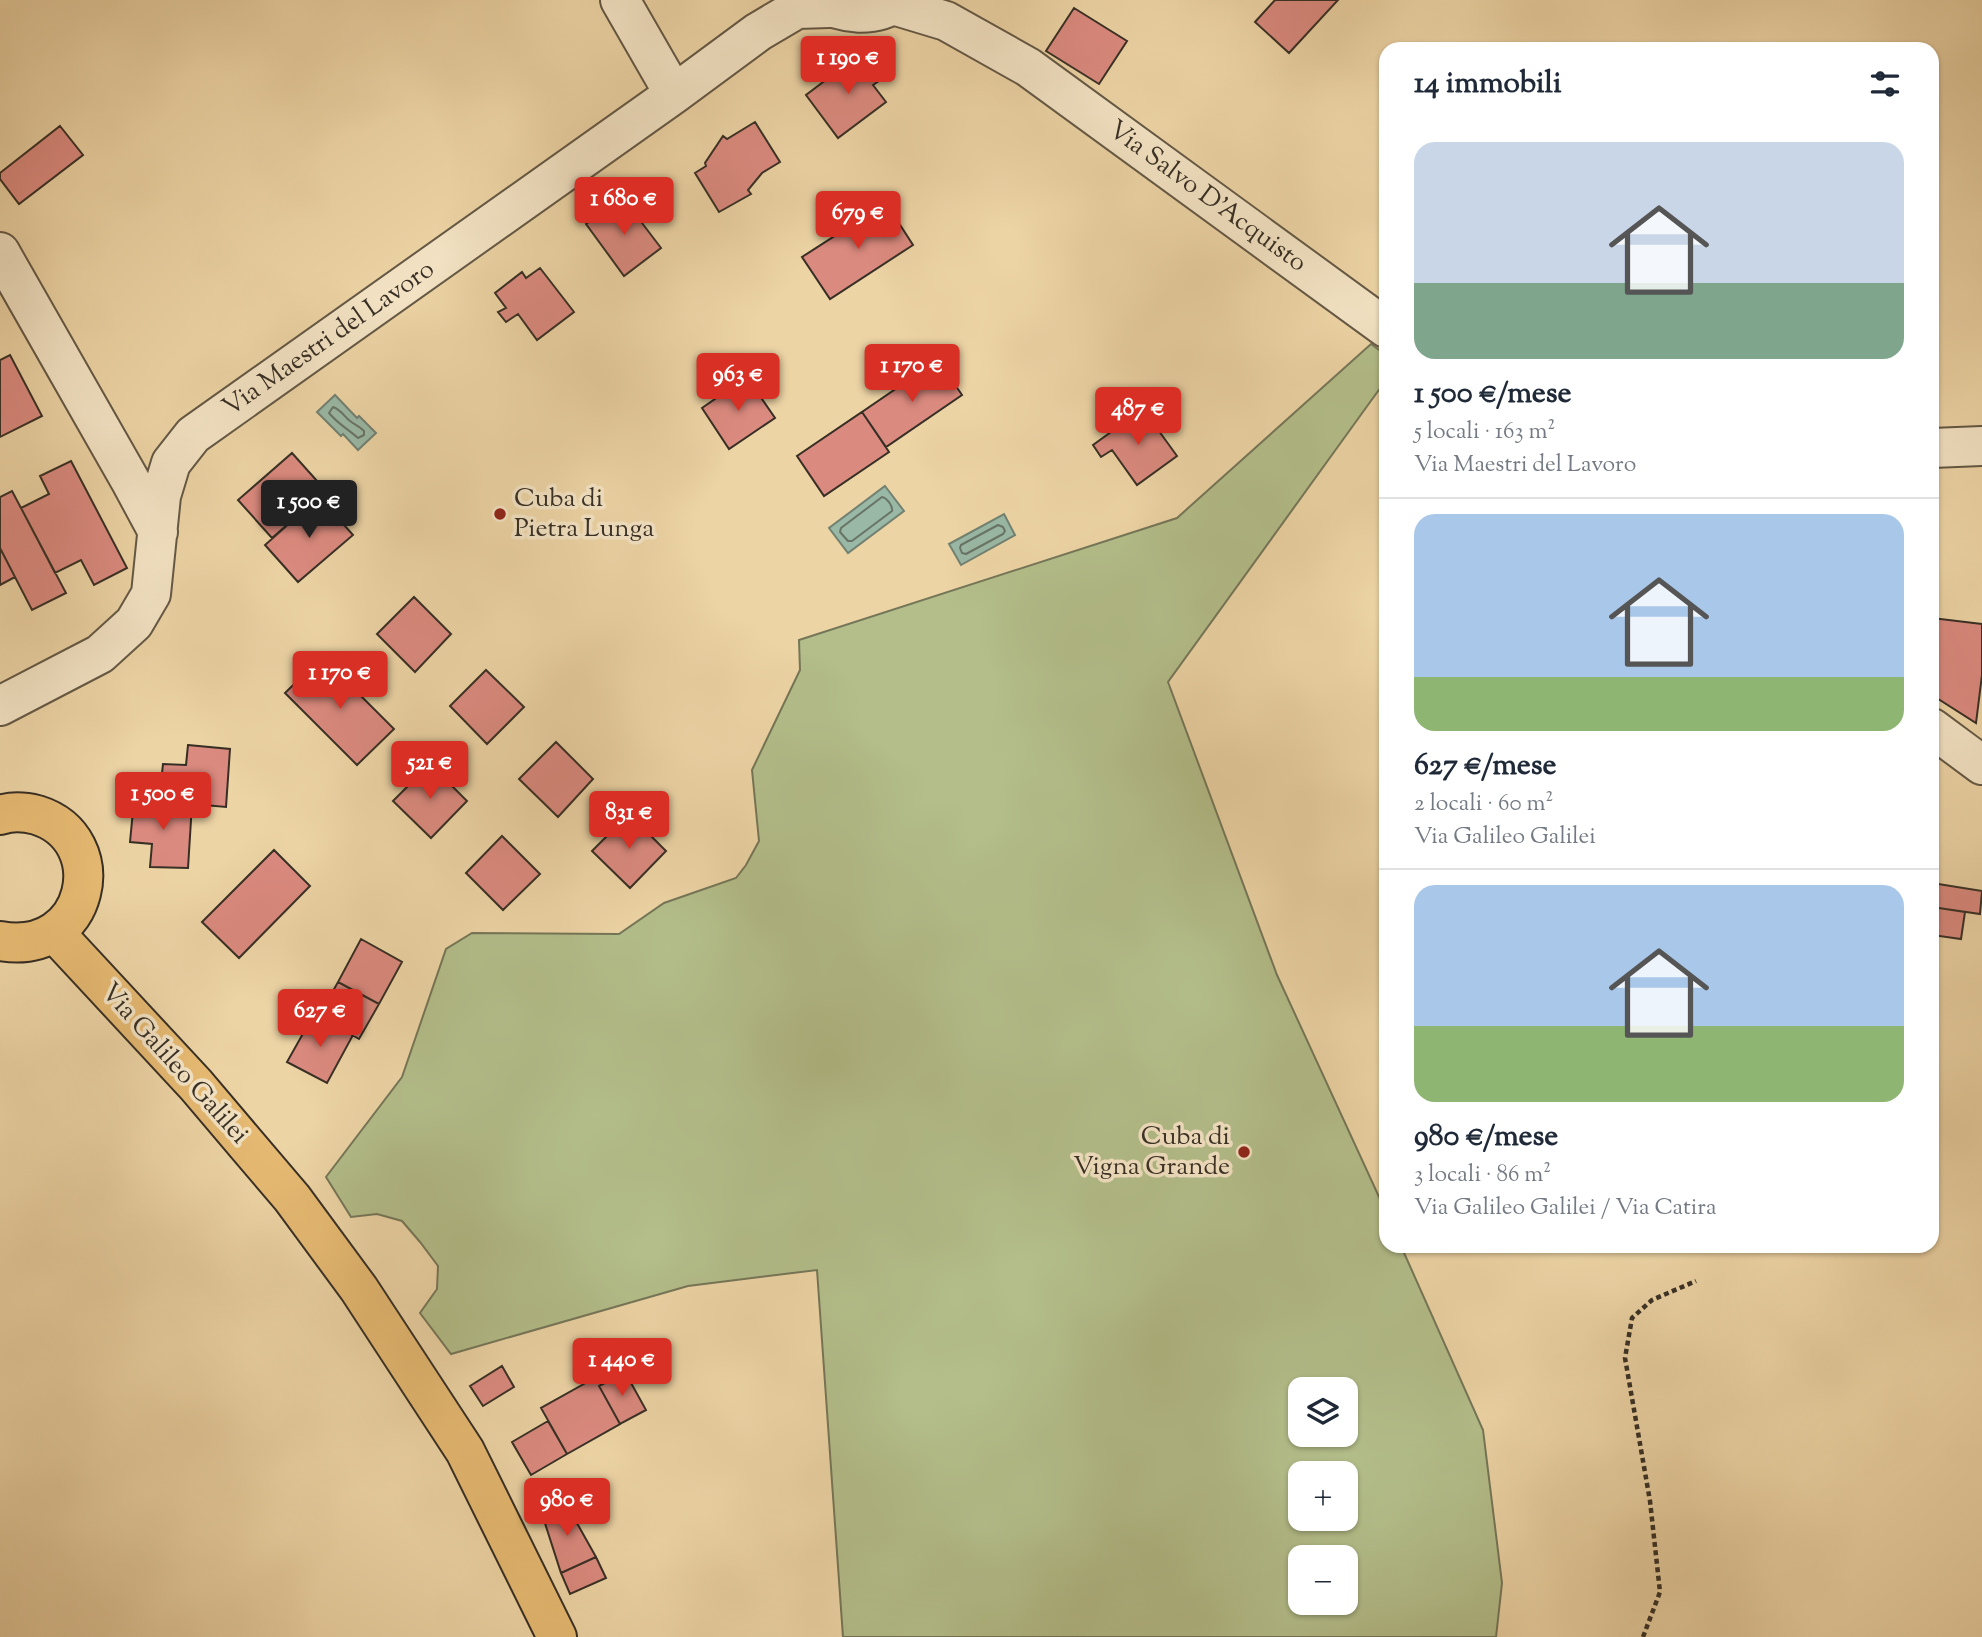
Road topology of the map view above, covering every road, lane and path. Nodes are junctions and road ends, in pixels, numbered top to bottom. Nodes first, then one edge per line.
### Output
1 (620, 0) edge
2 (968, 0) edge
3 (897, 3) edge
4 (822, 4) edge
5 (763, 16) edge
6 (1028, 67) junction
7 (674, 94) junction
8 (0, 252) edge
9 (1379, 323) edge
10 (1982, 446) edge
11 (1939, 448) edge
12 (158, 532) junction
13 (0, 706) edge
14 (1939, 734) edge
15 (1982, 765) edge
16 (0, 815) edge
17 (54, 932) junction
18 (0, 941) edge
19 (1696, 1281) dead end
20 (557, 1637) edge
21 (1643, 1637) edge

1 - 7 street
2 - 6 street
3 - 4 street, Via Maestri del Lavoro
3 - 6 street
4 - 5 street, Via Maestri del Lavoro
5 - 7 street, Via Maestri del Lavoro
6 - 9 street, Via Salvo D'Acquisto
7 - 12 street, Via Maestri del Lavoro
8 - 12 street
10 - 11 street
12 - 13 street, Via Maestri del Lavoro
14 - 15 street
16 - 17 main road
17 - 18 main road
17 - 20 main road, Via Galileo Galilei
19 - 21 path

